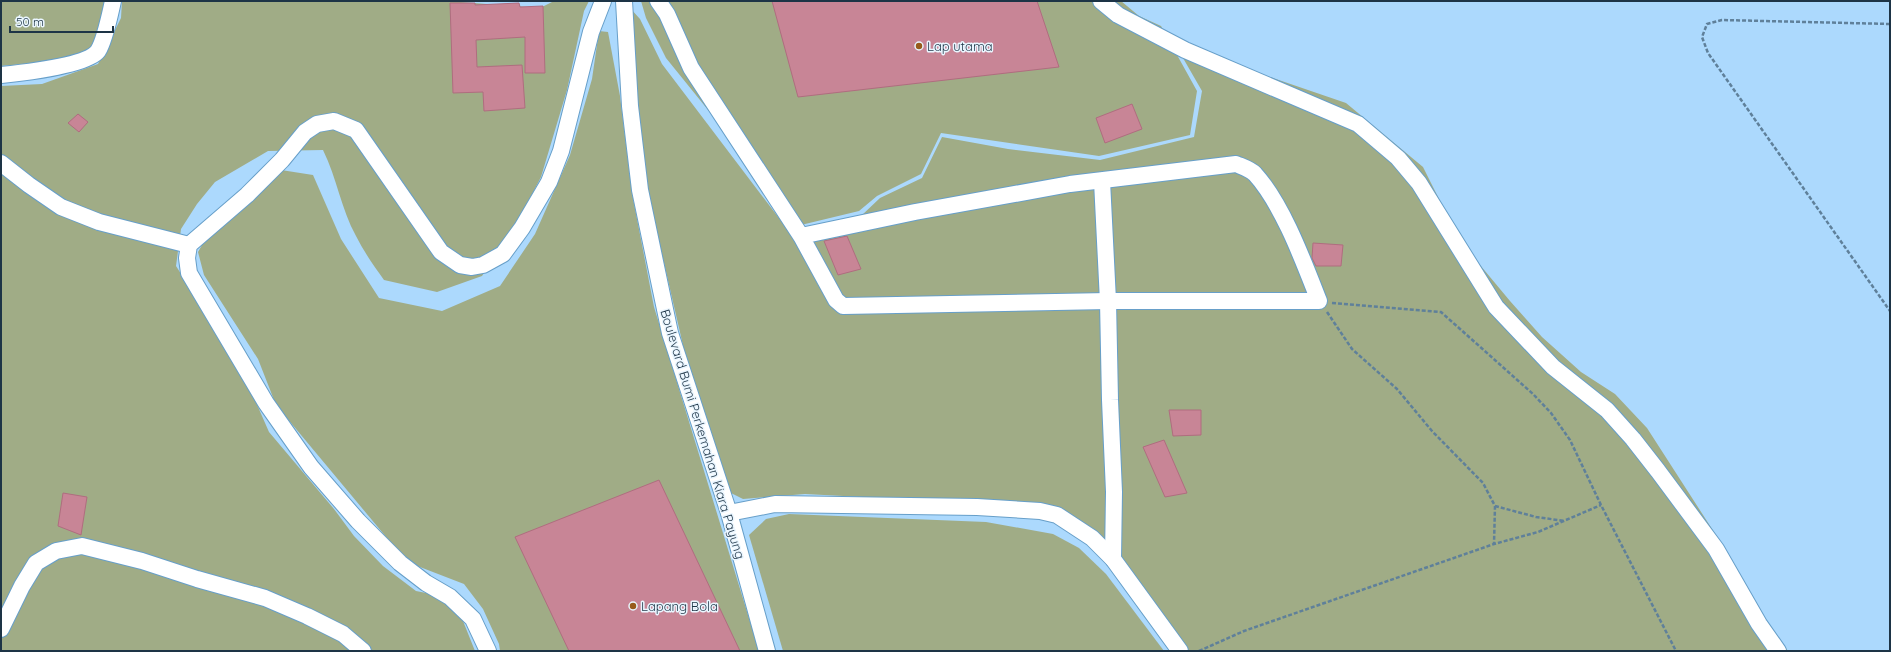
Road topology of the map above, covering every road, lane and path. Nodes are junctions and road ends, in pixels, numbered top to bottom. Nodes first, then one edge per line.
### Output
1 (113, 1) edge
2 (603, 1) edge
3 (624, 1) edge
4 (658, 1) edge
5 (1101, 1) edge
6 (1890, 24) edge
7 (1, 75) edge
8 (1, 163) edge
9 (1102, 181) junction
10 (801, 236) junction
11 (190, 245) junction
12 (1108, 301) junction
13 (1319, 302) junction
14 (1890, 311) edge
15 (1601, 505) junction
16 (1495, 506) junction
17 (729, 513) junction
18 (1567, 521) junction
19 (1494, 544) junction
20 (1113, 559) junction
21 (1, 629) edge
22 (363, 651) edge
23 (488, 651) edge
24 (767, 651) edge
25 (1180, 651) edge
26 (1199, 651) edge
27 (1676, 651) edge
28 (1778, 651) edge

1 - 7 street
2 - 11 street
3 - 17 street, Boulevard Bumi Perkemahan Kiara Payung
4 - 10 street
5 - 28 street
6 - 14 path
8 - 11 street
9 - 10 street
9 - 12 street
9 - 13 street
10 - 12 street
11 - 23 street
12 - 13 street
12 - 20 street
13 - 15 path
13 - 16 path
15 - 18 path
15 - 27 path
16 - 18 path
16 - 19 path
17 - 20 street
17 - 24 street, Boulevard Bumi Perkemahan Kiara Payung
18 - 19 path
19 - 26 path
20 - 25 street
21 - 22 street

